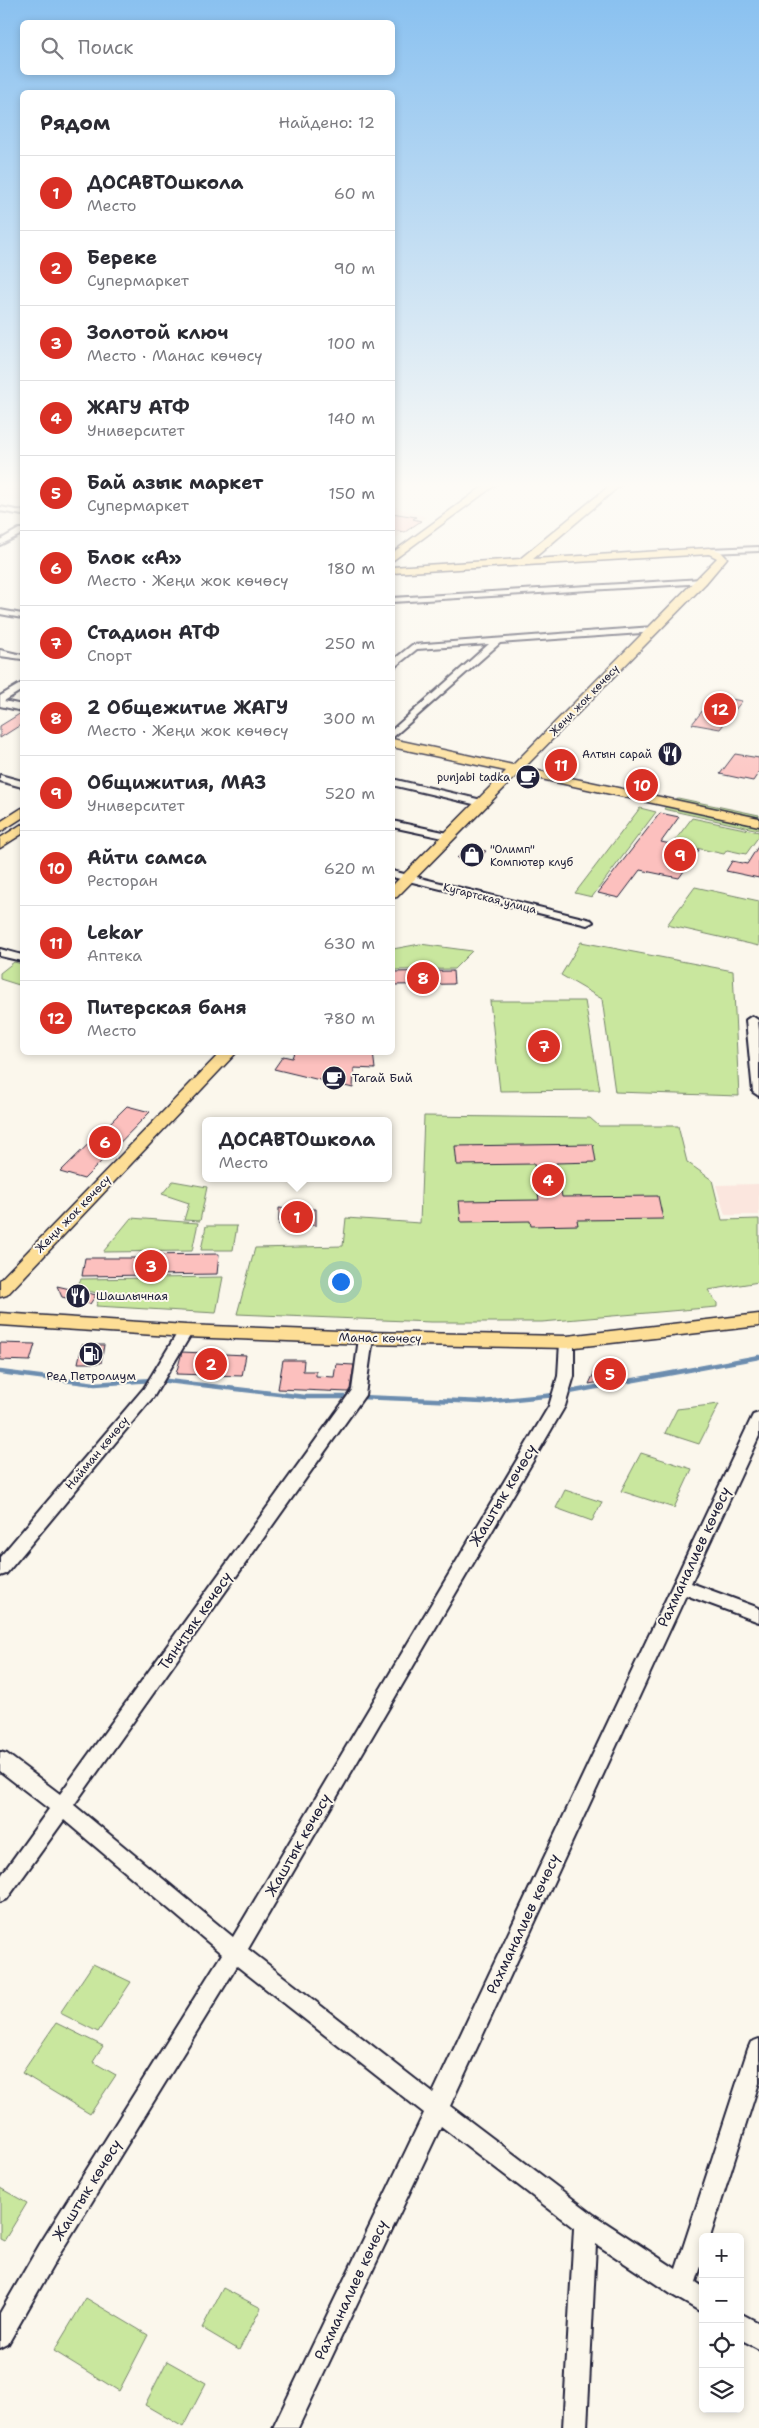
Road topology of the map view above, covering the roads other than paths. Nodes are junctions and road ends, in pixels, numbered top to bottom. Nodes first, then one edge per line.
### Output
1 (452, 596) edge
2 (687, 596) edge
3 (395, 600) edge
4 (0, 612) edge
5 (20, 616) edge
6 (653, 630) junction
7 (496, 643) junction
8 (0, 653) edge
9 (20, 657) edge
10 (395, 664) edge
11 (20, 687) edge
12 (0, 702) edge
13 (20, 707) edge
14 (395, 732) edge
15 (395, 744) edge
16 (517, 769) junction
17 (0, 778) edge
18 (20, 783) edge
19 (395, 783) edge
20 (622, 791) junction
21 (482, 803) junction
22 (20, 813) edge
23 (759, 814) edge
24 (759, 822) edge
25 (395, 825) edge
26 (0, 828) edge
27 (20, 829) edge
28 (448, 836) junction
29 (0, 844) edge
30 (395, 875) edge
31 (409, 878) junction
32 (395, 891) edge
33 (587, 922) dead end
34 (0, 952) edge
35 (20, 957) edge
36 (752, 1020) dead end
37 (227, 1055) edge
38 (759, 1092) edge
39 (0, 1291) edge
40 (0, 1319) edge
41 (759, 1320) edge
42 (186, 1331) junction
43 (366, 1338) junction
44 (567, 1342) junction
45 (759, 1419) edge
46 (0, 1570) edge
47 (680, 1586) junction
48 (759, 1615) edge
49 (0, 1760) edge
50 (62, 1807) junction
51 (0, 1893) edge
52 (236, 1952) junction
53 (759, 2049) edge
54 (437, 2110) junction
55 (586, 2223) junction
56 (682, 2288) junction
57 (699, 2299) edge
58 (744, 2328) edge
59 (0, 2336) edge
60 (759, 2337) edge
61 (285, 2428) edge
62 (575, 2428) edge

1 - 3 street
2 - 6 main road, Жеңи жок көчөсү
4 - 5 street
6 - 7 street
6 - 16 main road, Жеңи жок көчөсү
7 - 10 street
7 - 14 street
8 - 9 street
11 - 12 street
12 - 13 street
15 - 16 main road
16 - 20 main road
16 - 21 main road, Жеңи жок көчөсү
17 - 18 street
19 - 21 street
20 - 23 main road
20 - 24 main road
21 - 28 main road, Жеңи жок көчөсү
22 - 26 main road
25 - 28 street
27 - 29 main road
28 - 31 main road, Жеңи жок көчөсү
30 - 31 street, Кугартская улица
31 - 32 main road, Жеңи жок көчөсү
31 - 33 street, Кугартская улица
34 - 35 street
36 - 38 street
37 - 39 main road, Жеңи жок көчөсү
40 - 42 main road, Манас көчөсү
41 - 44 main road, Манас көчөсү
42 - 43 main road, Манас көчөсү
42 - 46 street, Найман көчөсү
43 - 44 main road, Манас көчөсү
43 - 50 street, Тынчтык көчөсү
44 - 52 street, Жаштык көчөсү
45 - 47 street, Рахманалиев көчөсү
47 - 48 street
47 - 54 street, Рахманалиев көчөсү
49 - 50 street
50 - 51 street, Тынчтык көчөсү
50 - 52 street
52 - 54 street
52 - 59 street, Жаштык көчөсү
53 - 56 street
54 - 55 street
54 - 61 street, Рахманалиев көчөсү
55 - 56 street
55 - 62 street
56 - 57 street
58 - 60 street

